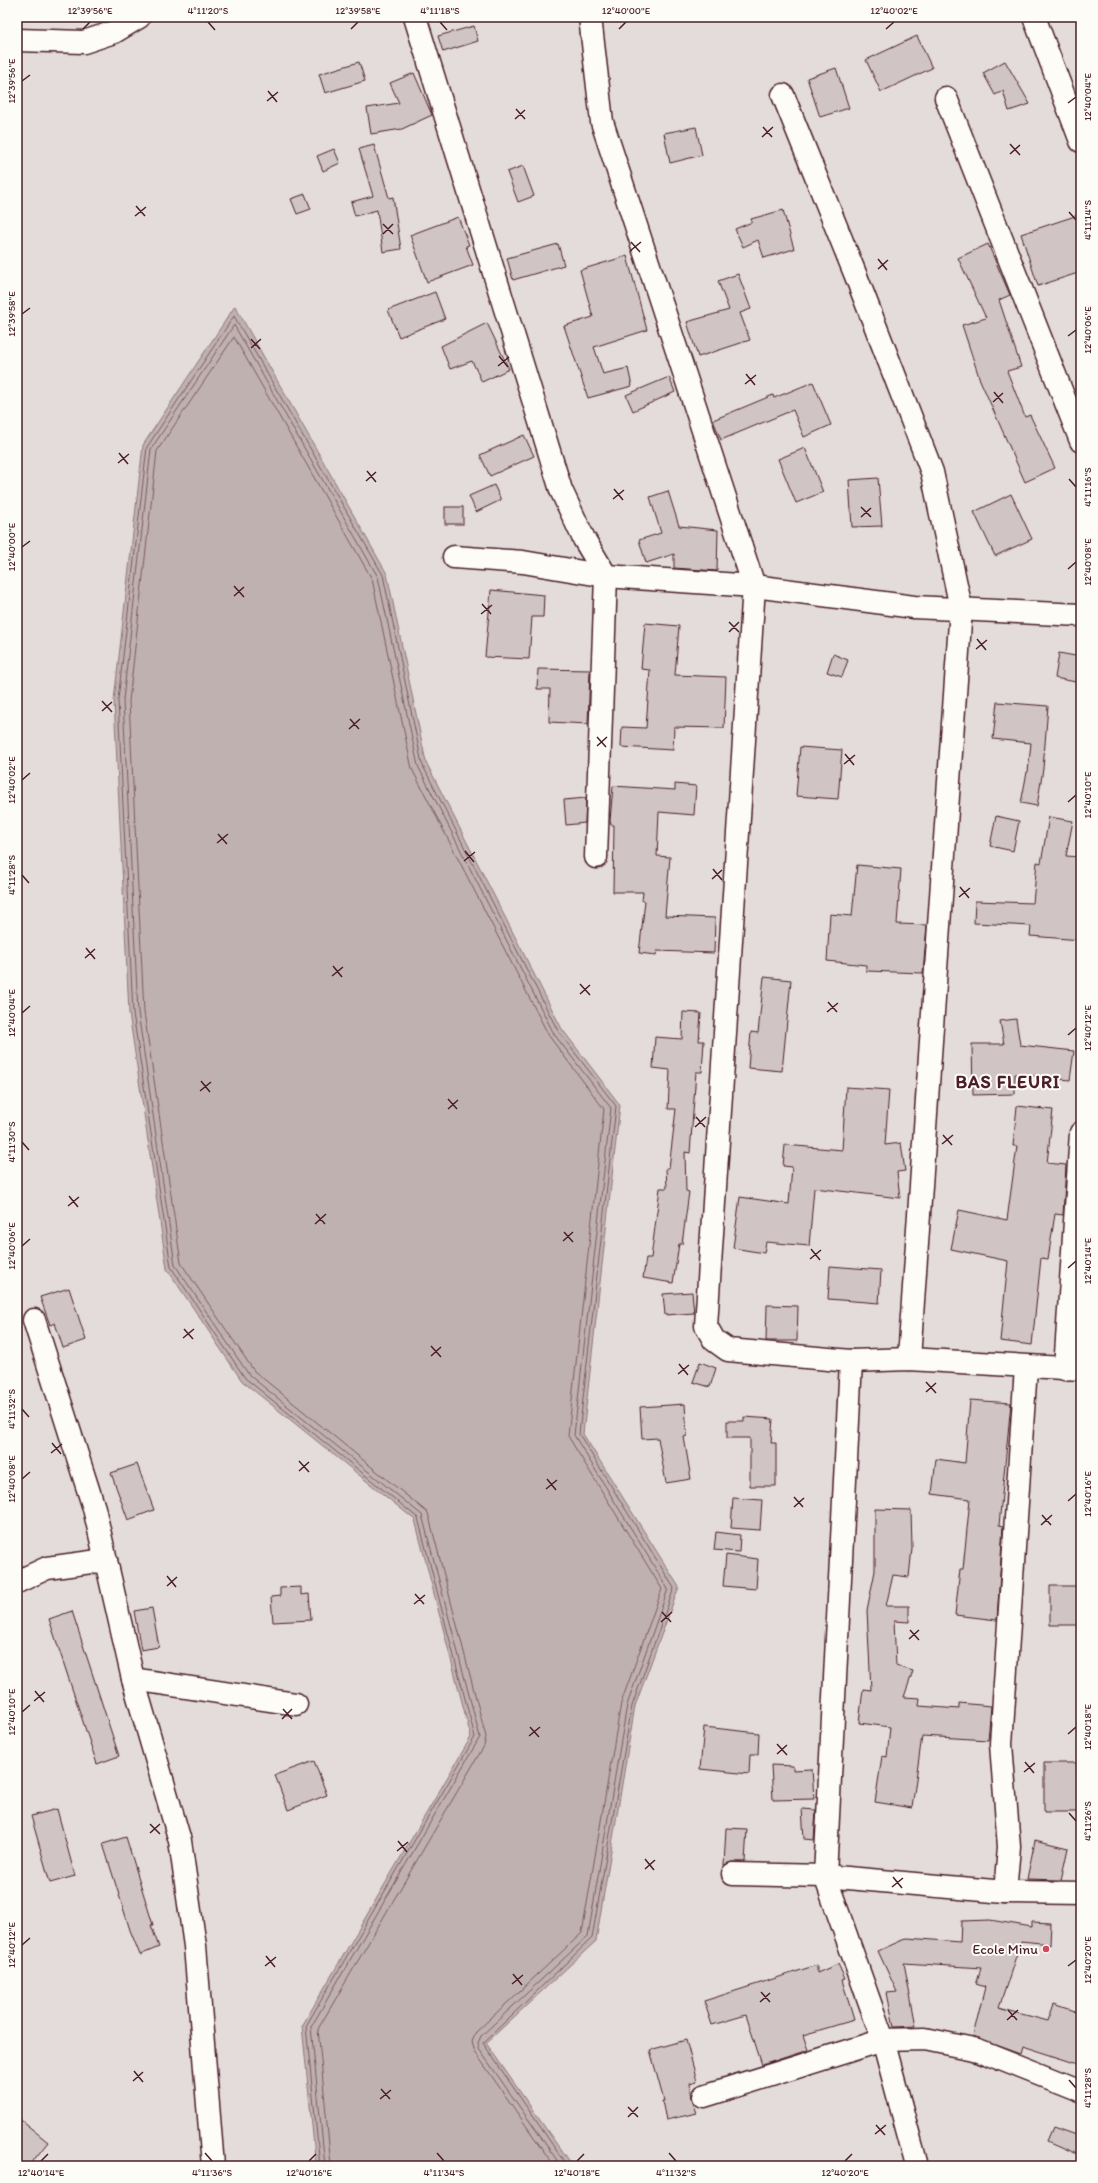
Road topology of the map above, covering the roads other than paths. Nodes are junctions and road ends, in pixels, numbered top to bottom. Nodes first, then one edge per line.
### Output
1 (139, 17) edge
2 (415, 17) edge
3 (590, 17) edge
4 (1034, 17) edge
5 (17, 40) edge
6 (783, 96) dead end
7 (946, 98) dead end
8 (1081, 140) edge
9 (1081, 441) edge
10 (454, 557) dead end
11 (606, 576) junction
12 (754, 586) junction
13 (961, 608) junction
14 (1081, 615) edge
15 (596, 857) dead end
16 (1081, 1133) edge
17 (34, 1320) dead end
18 (909, 1358) junction
19 (851, 1362) junction
20 (1026, 1367) junction
21 (1073, 1369) edge
22 (106, 1560) junction
23 (17, 1582) edge
24 (133, 1678) junction
25 (296, 1704) dead end
26 (733, 1874) dead end
27 (825, 1876) junction
28 (1005, 1892) junction
29 (1081, 1894) edge
30 (883, 2040) junction
31 (1081, 2091) edge
32 (704, 2096) dead end
33 (213, 2166) edge
34 (917, 2166) edge

1 - 5 street
2 - 11 street
3 - 12 street
4 - 8 street
6 - 13 street
7 - 9 street
10 - 11 street
11 - 12 street
11 - 15 street
12 - 13 street
12 - 19 street
13 - 14 street
13 - 18 street
16 - 21 street
17 - 22 street
18 - 19 street
18 - 20 street
19 - 27 street
20 - 21 street
20 - 28 street
22 - 23 street
22 - 24 street
24 - 25 street
24 - 33 street
26 - 27 street
27 - 28 street
27 - 30 street
28 - 29 street
30 - 31 street
30 - 32 street
30 - 34 street

